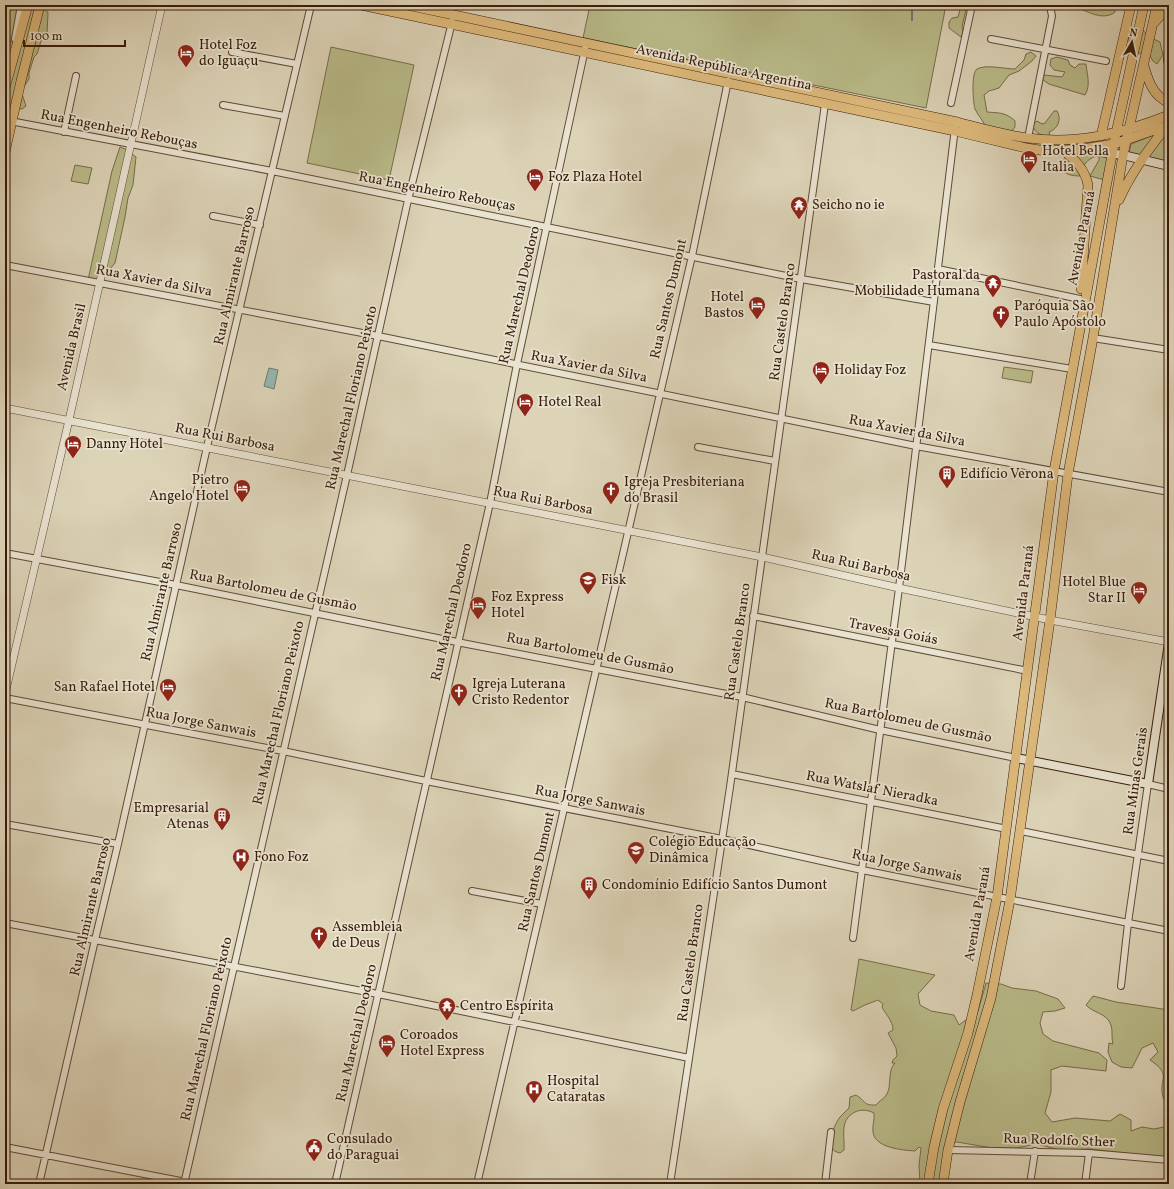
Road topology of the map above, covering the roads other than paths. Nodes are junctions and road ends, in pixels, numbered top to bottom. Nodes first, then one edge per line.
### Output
1 (21, 5) edge
2 (28, 5) edge
3 (40, 5) edge
4 (162, 5) edge
5 (311, 5) edge
6 (361, 5) edge
7 (407, 5) edge
8 (972, 5) edge
9 (1048, 5) edge
10 (1131, 5) edge
11 (1144, 5) edge
12 (1158, 5) edge
13 (1169, 6) edge
14 (452, 20) junction
15 (1153, 24) junction
16 (991, 39) dead end
17 (1169, 39) edge
18 (586, 43) junction
19 (1046, 49) junction
20 (232, 52) dead end
21 (584, 52) junction
22 (1106, 61) dead end
23 (297, 64) junction
24 (1144, 64) junction
25 (1169, 66) edge
26 (10, 69) junction
27 (76, 76) dead end
28 (728, 78) junction
29 (5, 88) edge
30 (951, 103) dead end
31 (1169, 103) edge
32 (825, 104) junction
33 (223, 105) dead end
34 (1169, 115) edge
35 (285, 116) junction
36 (8, 121) edge
37 (956, 126) junction
38 (1168, 126) edge
39 (1129, 129) junction
40 (64, 132) junction
41 (1116, 133) junction
42 (1101, 136) junction
43 (1028, 138) junction
44 (1127, 140) junction
45 (132, 144) junction
46 (1114, 144) junction
47 (1082, 149) junction
48 (1063, 150) junction
49 (5, 152) edge
50 (1112, 154) junction
51 (1123, 155) junction
52 (1142, 160) junction
53 (1169, 166) edge
54 (272, 171) junction
55 (408, 200) junction
56 (1113, 213) junction
57 (212, 216) dead end
58 (260, 225) junction
59 (548, 227) junction
60 (692, 256) junction
61 (5, 265) edge
62 (938, 269) junction
63 (801, 278) junction
64 (100, 283) junction
65 (1080, 299) junction
66 (934, 302) junction
67 (240, 310) junction
68 (1081, 318) junction
69 (378, 336) junction
70 (1093, 338) junction
71 (929, 345) junction
72 (1169, 350) edge
73 (516, 364) junction
74 (1072, 369) junction
75 (659, 393) junction
76 (5, 408) edge
77 (781, 419) junction
78 (69, 420) junction
79 (916, 446) junction
80 (207, 447) junction
81 (698, 447) dead end
82 (775, 461) junction
83 (1054, 471) junction
84 (1068, 474) junction
85 (347, 475) junction
86 (1169, 492) edge
87 (490, 503) junction
88 (628, 531) junction
89 (5, 553) edge
90 (762, 556) junction
91 (37, 558) junction
92 (176, 585) junction
93 (899, 588) junction
94 (314, 613) junction
95 (753, 616) junction
96 (1034, 616) junction
97 (1050, 620) junction
98 (457, 642) junction
99 (891, 643) junction
100 (1169, 643) edge
101 (596, 668) junction
102 (1028, 671) junction
103 (5, 694) edge
104 (742, 697) junction
105 (5, 698) edge
106 (144, 725) junction
107 (880, 730) junction
108 (283, 751) junction
109 (1016, 758) junction
110 (1029, 761) junction
111 (732, 774) junction
112 (426, 781) junction
113 (1148, 784) junction
114 (1169, 789) edge
115 (871, 801) junction
116 (563, 808) junction
117 (5, 824) edge
118 (1007, 829) junction
119 (1021, 832) junction
120 (722, 839) junction
121 (118, 844) junction
122 (1139, 856) junction
123 (1169, 861) edge
124 (862, 870) junction
125 (472, 891) dead end
126 (997, 897) junction
127 (1010, 900) junction
128 (542, 904) junction
129 (5, 923) edge
130 (1128, 923) junction
131 (1169, 931) edge
132 (852, 938) dead end
133 (95, 940) junction
134 (233, 966) junction
135 (1121, 986) dead end
136 (378, 994) junction
137 (515, 1023) junction
138 (689, 1058) junction
139 (831, 1132) dead end
140 (5, 1147) edge
141 (948, 1150) junction
142 (1035, 1151) junction
143 (1089, 1153) junction
144 (46, 1154) junction
145 (1169, 1160) edge
146 (184, 1183) edge
147 (39, 1184) edge
148 (196, 1184) edge
149 (335, 1184) edge
150 (477, 1184) edge
151 (670, 1184) edge
152 (825, 1184) edge
153 (928, 1184) edge
154 (943, 1184) edge
155 (1030, 1184) edge
156 (1086, 1184) edge

1 - 26 street
2 - 26 main road
3 - 36 main road
4 - 45 street, Avenida Brasil
5 - 23 street, Rua Almirante Barroso
6 - 14 main road, Avenida República Argentina
7 - 14 main road, Avenida República Argentina
8 - 30 street
9 - 19 street
10 - 42 main road
11 - 41 main road, Avenida Paraná
12 - 15 main road, Avenida Paraná
13 - 15 main road
14 - 18 main road, Avenida República Argentina
14 - 21 main road, Avenida República Argentina
14 - 55 street, Rua Marechal Floriano Peixoto
15 - 24 main road, Avenida Paraná
16 - 19 street
17 - 25 street
18 - 21 street, Rua Marechal Deodoro
18 - 28 main road, Avenida República Argentina
19 - 22 street
19 - 43 street
20 - 23 street
21 - 28 main road, Avenida República Argentina
21 - 59 street, Rua Marechal Deodoro
23 - 35 street, Rua Almirante Barroso
24 - 31 main road
24 - 39 main road, Avenida Paraná
26 - 29 main road
27 - 40 street
28 - 32 main road, Avenida República Argentina
28 - 37 main road, Avenida República Argentina
28 - 60 street, Rua Santos Dumont
32 - 37 main road, Avenida República Argentina
32 - 63 street, Rua Castelo Branco
33 - 35 street
34 - 39 main road, Avenida República Argentina
35 - 54 street, Rua Almirante Barroso
36 - 40 street, Rua Engenheiro Rebouças
36 - 49 main road
37 - 43 main road, Avenida República Argentina
37 - 48 main road, Avenida República Argentina
37 - 62 street
38 - 44 main road, Avenida República Argentina
38 - 52 main road
39 - 41 main road, Avenida República Argentina
39 - 44 main road, Avenida Paraná
40 - 45 street, Rua Engenheiro Rebouças
41 - 42 main road, Avenida República Argentina
41 - 46 main road, Avenida Paraná
42 - 43 main road, Avenida República Argentina
44 - 46 main road, Avenida República Argentina
44 - 51 main road, Avenida Paraná
45 - 54 street, Rua Engenheiro Rebouças
45 - 64 street, Avenida Brasil
46 - 47 main road, Avenida República Argentina
46 - 50 main road, Avenida Paraná
47 - 48 main road, Avenida República Argentina
47 - 50 main road, Avenida República Argentina
48 - 65 main road
50 - 51 main road, Avenida República Argentina
50 - 68 main road, Avenida Paraná
51 - 52 main road, Avenida República Argentina
51 - 56 main road, Avenida Paraná
52 - 53 main road, Avenida República Argentina
52 - 56 main road
54 - 55 street, Rua Engenheiro Rebouças
54 - 58 street, Rua Almirante Barroso
55 - 59 street, Rua Engenheiro Rebouças
55 - 69 street, Rua Marechal Floriano Peixoto
56 - 70 main road, Avenida Paraná
57 - 58 street
58 - 67 street, Rua Almirante Barroso
59 - 60 street, Rua Engenheiro Rebouças
59 - 73 street, Rua Marechal Deodoro
60 - 63 street, Rua Engenheiro Rebouças
60 - 75 street, Rua Santos Dumont
61 - 64 street, Rua Xavier da Silva
62 - 65 street
62 - 66 street
63 - 66 street, Rua Engenheiro Rebouças
63 - 77 street, Rua Castelo Branco
64 - 67 street, Rua Xavier da Silva
64 - 78 street, Avenida Brasil
65 - 68 main road
66 - 71 street
67 - 69 street, Rua Xavier da Silva
67 - 80 street, Rua Almirante Barroso
68 - 74 main road, Avenida Paraná
69 - 73 street, Rua Xavier da Silva
69 - 85 street, Rua Marechal Floriano Peixoto
70 - 72 street
70 - 84 main road, Avenida Paraná
71 - 74 street
71 - 79 street
73 - 75 street, Rua Xavier da Silva
73 - 87 street, Rua Marechal Deodoro
74 - 83 main road, Avenida Paraná
75 - 77 street, Rua Xavier da Silva
75 - 88 street, Rua Santos Dumont
76 - 78 street, Rua Rui Barbosa
77 - 79 street, Rua Xavier da Silva
77 - 82 street, Rua Castelo Branco
78 - 80 street, Rua Rui Barbosa
78 - 91 street, Avenida Brasil
79 - 83 street, Rua Xavier da Silva
79 - 93 street
80 - 85 street, Rua Rui Barbosa
80 - 92 street, Rua Almirante Barroso
81 - 82 street
82 - 90 street, Rua Castelo Branco
83 - 84 street, Rua Xavier da Silva
83 - 96 main road, Avenida Paraná
84 - 86 street, Rua Xavier da Silva
84 - 97 main road, Avenida Paraná
85 - 87 street, Rua Rui Barbosa
85 - 94 street, Rua Marechal Floriano Peixoto
87 - 88 street, Rua Rui Barbosa
87 - 98 street, Rua Marechal Deodoro
88 - 90 street, Rua Rui Barbosa
88 - 101 street, Rua Santos Dumont
89 - 91 street, Rua Bartolomeu de Gusmão
90 - 93 street, Rua Rui Barbosa
90 - 95 street, Rua Castelo Branco
91 - 92 street, Rua Bartolomeu de Gusmão
91 - 103 street, Avenida Brasil
92 - 94 street, Rua Bartolomeu de Gusmão
92 - 106 street, Rua Almirante Barroso
93 - 96 street, Rua Rui Barbosa
93 - 99 street
94 - 98 street, Rua Bartolomeu de Gusmão
94 - 108 street, Rua Marechal Floriano Peixoto
95 - 99 street, Travessa Goiás
95 - 104 street, Rua Castelo Branco
96 - 97 street, Rua Rui Barbosa
96 - 102 main road, Avenida Paraná
97 - 100 street, Rua Rui Barbosa
97 - 110 main road, Avenida Paraná
98 - 101 street, Rua Bartolomeu de Gusmão
98 - 112 street, Rua Marechal Deodoro
99 - 102 street, Travessa Goiás
99 - 107 street
100 - 113 main road, Rua Minas Gerais
101 - 104 street, Rua Bartolomeu de Gusmão
101 - 116 street, Rua Santos Dumont
102 - 109 main road, Avenida Paraná
104 - 107 street, Rua Bartolomeu de Gusmão
104 - 111 street, Rua Castelo Branco
105 - 106 street, Rua Jorge Sanwais
106 - 108 street, Rua Jorge Sanwais
106 - 121 street, Rua Almirante Barroso
107 - 109 street, Rua Bartolomeu de Gusmão
107 - 115 street
108 - 112 street, Rua Jorge Sanwais
108 - 134 street, Rua Marechal Floriano Peixoto
109 - 110 main road, Rua Bartolomeu de Gusmão
109 - 118 main road, Avenida Paraná
110 - 113 main road, Rua Bartolomeu de Gusmão
110 - 119 main road, Avenida Paraná
111 - 115 street, Rua Watslaf Nieradka
111 - 120 street, Rua Castelo Branco
112 - 116 street, Rua Jorge Sanwais
112 - 136 street, Rua Marechal Deodoro
113 - 114 street, Rua Bartolomeu de Gusmão
113 - 122 street, Rua Minas Gerais
115 - 118 street, Rua Watslaf Nieradka
115 - 124 street
116 - 120 street, Rua Jorge Sanwais
116 - 128 street, Rua Santos Dumont
117 - 121 street
118 - 126 main road, Avenida Paraná
119 - 122 street
119 - 127 main road, Avenida Paraná
120 - 124 street, Rua Jorge Sanwais
120 - 138 street, Rua Castelo Branco
121 - 133 street, Rua Almirante Barroso
122 - 123 street
122 - 130 street, Rua Minas Gerais
124 - 126 street, Rua Jorge Sanwais
124 - 132 street
125 - 128 street
126 - 127 street, Rua Jorge Sanwais
126 - 153 main road, Avenida Paraná
127 - 130 street, Rua Jorge Sanwais
127 - 141 main road, Avenida Paraná
128 - 137 street, Rua Santos Dumont
129 - 133 street
130 - 131 street, Rua Jorge Sanwais
130 - 135 street, Rua Minas Gerais
133 - 134 street
133 - 144 street, Rua Almirante Barroso
134 - 136 street
134 - 146 street, Rua Marechal Floriano Peixoto
136 - 137 street
136 - 149 street, Rua Marechal Deodoro
137 - 138 street
137 - 150 street, Rua Santos Dumont
138 - 151 street, Rua Castelo Branco
139 - 152 street
140 - 144 street
141 - 142 street, Rua Rodolfo Sther
141 - 154 main road, Avenida Paraná
142 - 143 street, Rua Rodolfo Sther
142 - 155 street
143 - 145 street, Rua Rodolfo Sther
143 - 156 street
144 - 146 street
144 - 147 street, Rua Almirante Barroso
146 - 148 street

